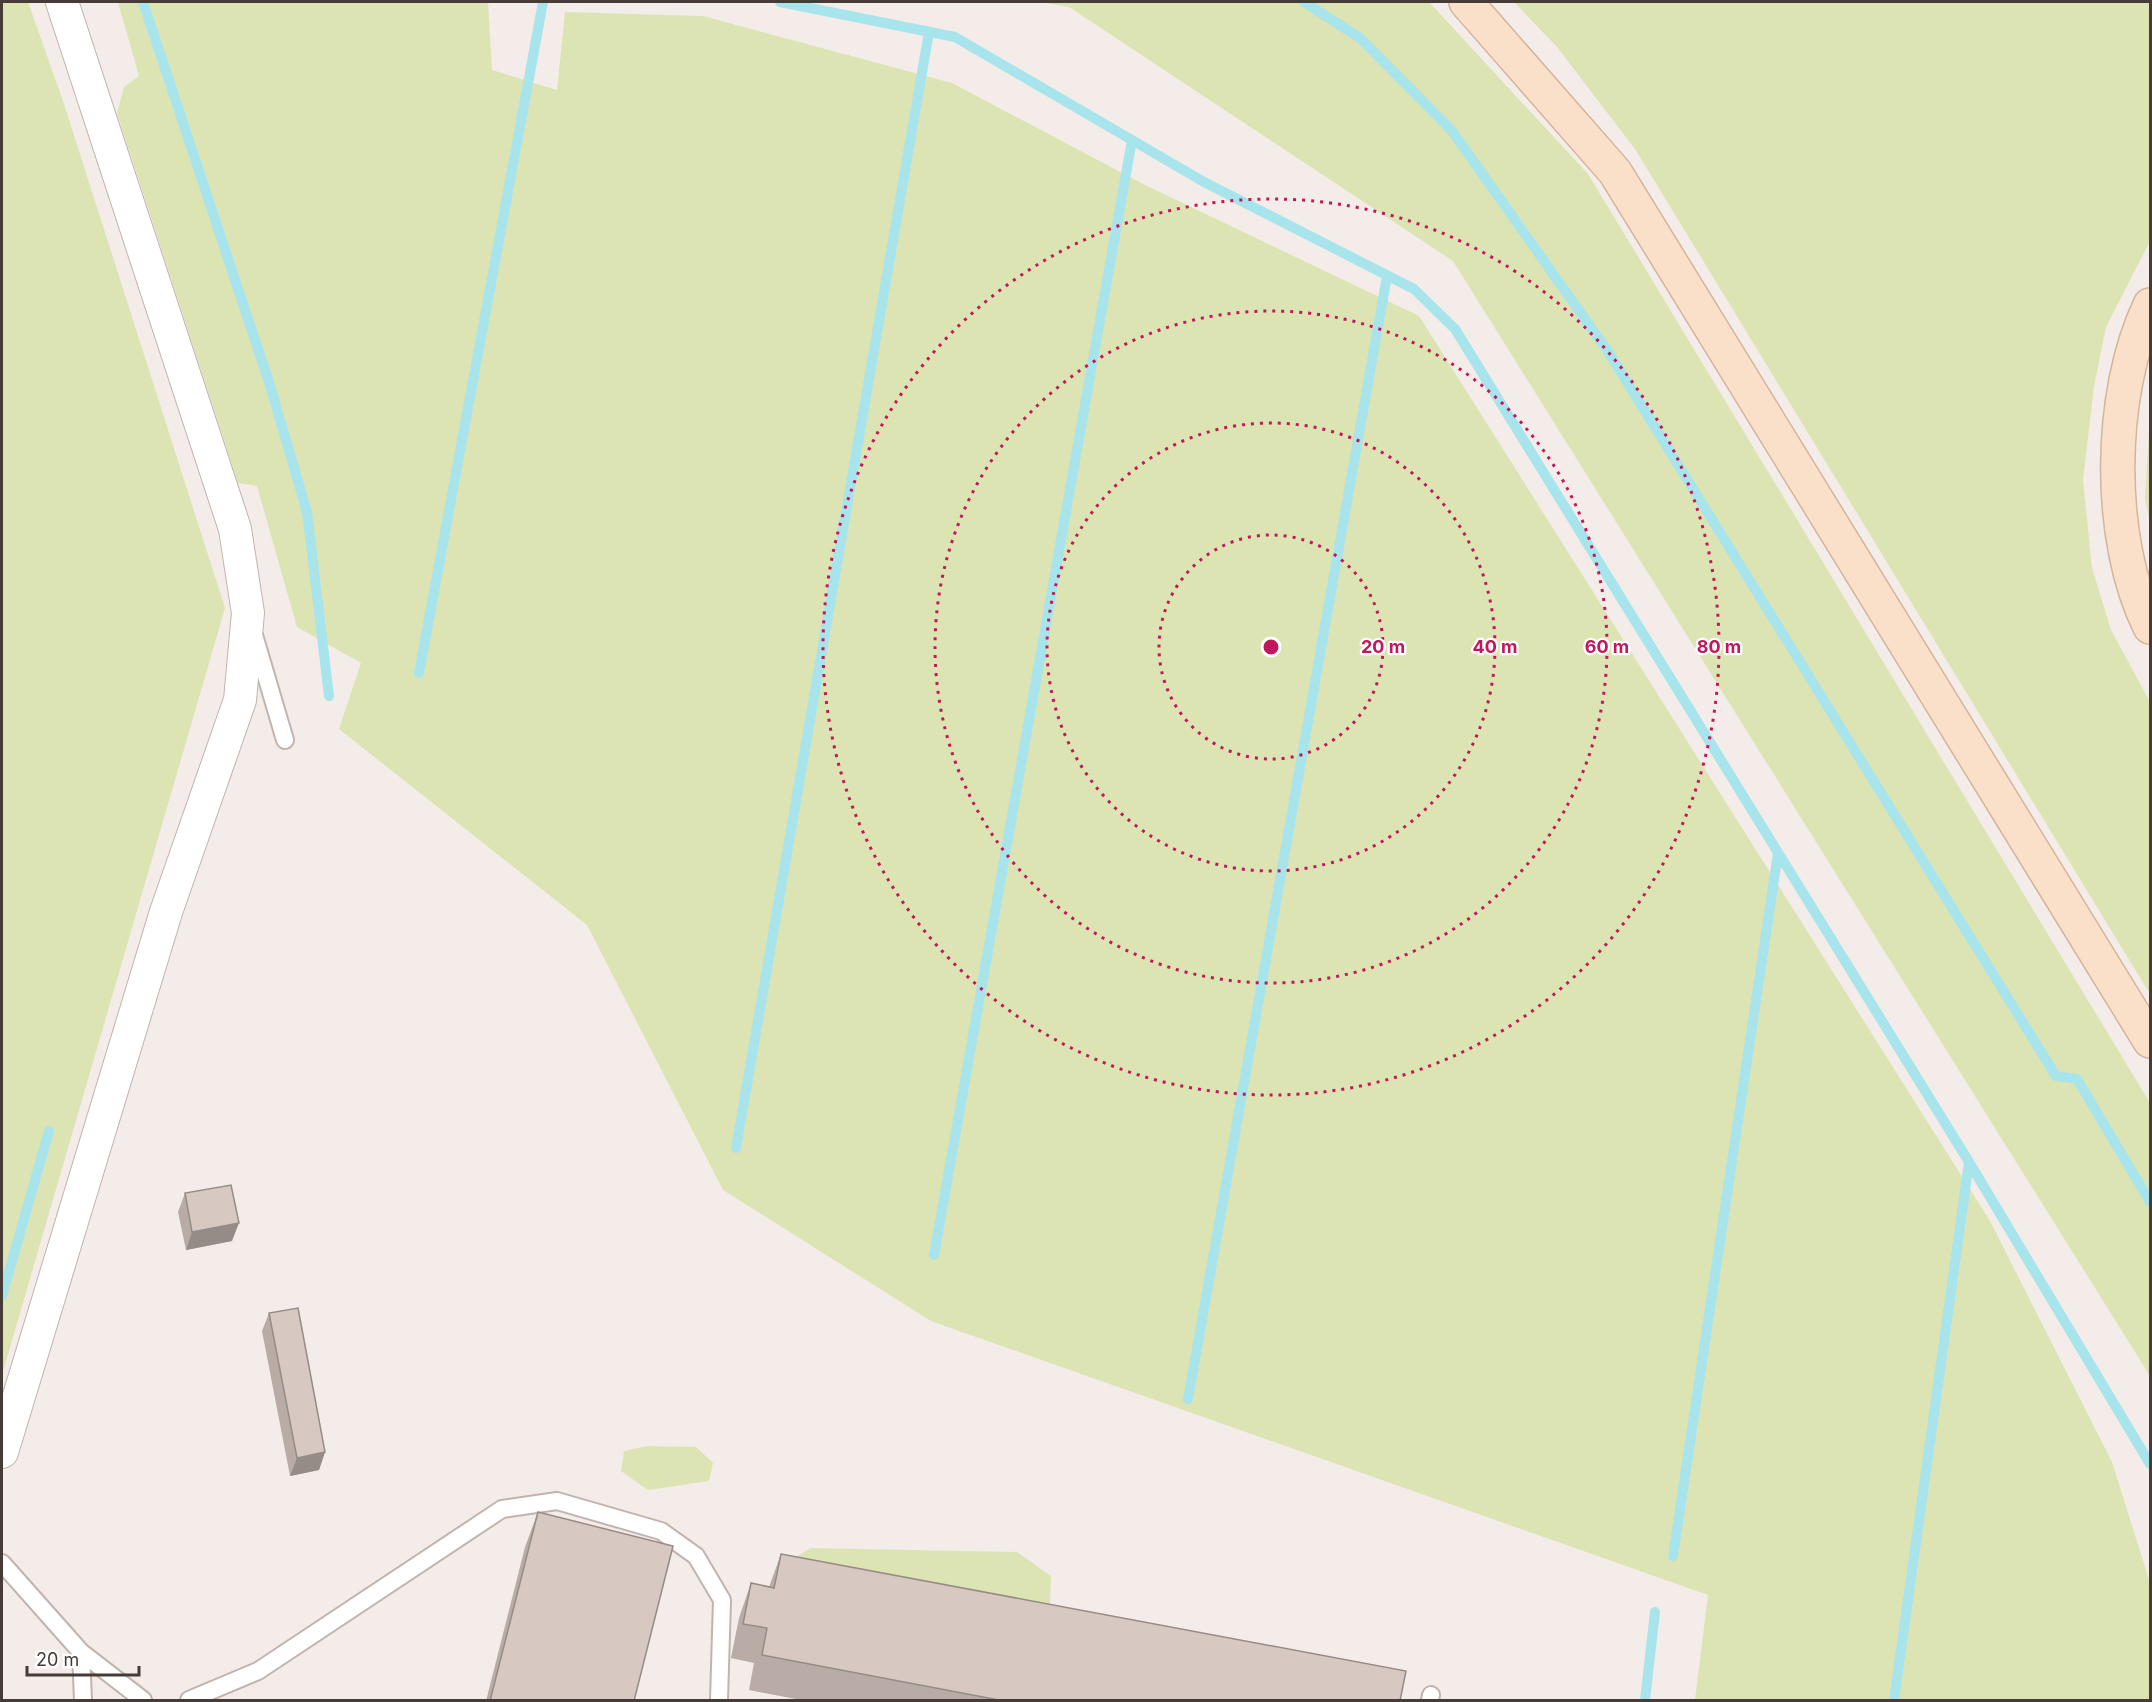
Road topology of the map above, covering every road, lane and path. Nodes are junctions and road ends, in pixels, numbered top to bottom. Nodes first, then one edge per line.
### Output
1 (62, 2) edge
2 (1466, 2) edge
3 (2151, 305) edge
4 (248, 613) junction
5 (2151, 627) edge
6 (285, 740) dead end
7 (2151, 1041) edge
8 (2, 1452) edge
9 (2, 1563) edge
10 (81, 1652) junction
11 (83, 1701) edge
12 (143, 1701) edge
13 (189, 1701) edge
14 (719, 1701) edge

1 - 4 street
2 - 7 main road
3 - 5 main road
4 - 6 lane
4 - 8 street
9 - 10 lane
10 - 11 lane
10 - 12 lane
13 - 14 lane

